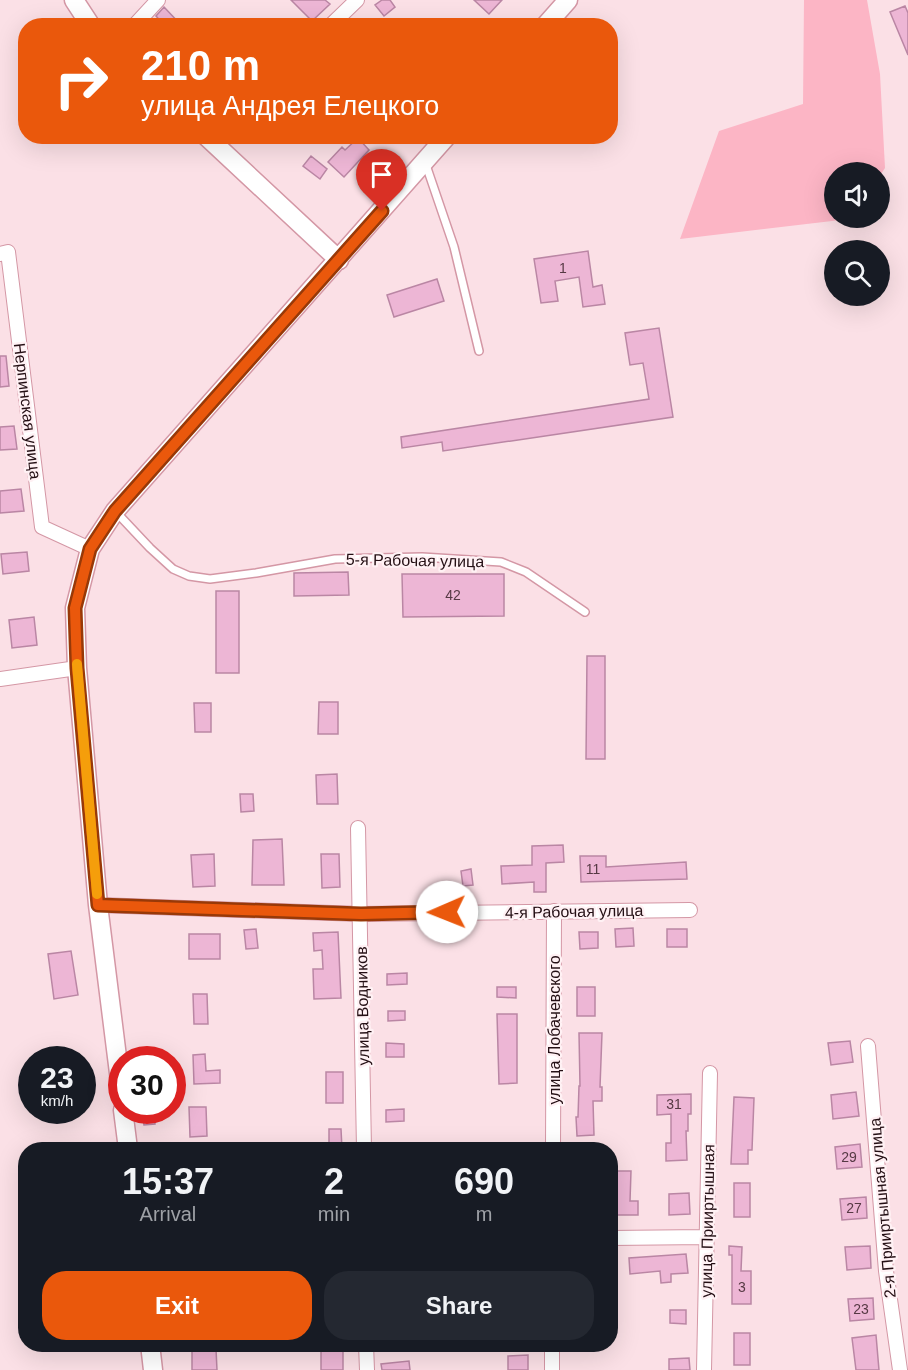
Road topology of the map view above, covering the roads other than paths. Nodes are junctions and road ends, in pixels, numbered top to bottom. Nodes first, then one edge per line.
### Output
1 (74, 0) edge
2 (158, 0) edge
3 (357, 0) edge
4 (568, 0) edge
5 (86, 18) edge
6 (141, 18) edge
7 (338, 18) edge
8 (552, 18) edge
9 (221, 144) edge
10 (440, 144) edge
11 (425, 162) junction
12 (0, 254) edge
13 (339, 260) junction
14 (479, 351) dead end
15 (115, 511) junction
16 (90, 549) junction
17 (585, 612) dead end
18 (77, 668) junction
19 (0, 679) edge
20 (358, 828) dead end
21 (98, 905) junction
22 (690, 910) dead end
23 (554, 911) junction
24 (361, 914) junction
25 (116, 1046) edge
26 (868, 1046) dead end
27 (710, 1073) dead end
28 (125, 1124) edge
29 (127, 1142) edge
30 (364, 1142) edge
31 (553, 1142) edge
32 (706, 1237) junction
33 (618, 1238) edge
34 (151, 1352) edge
35 (366, 1352) edge
36 (552, 1352) edge
37 (153, 1370) edge
38 (367, 1370) edge
39 (552, 1370) edge
40 (704, 1370) edge
41 (900, 1370) edge

1 - 5 main road
2 - 6 street
3 - 7 street
4 - 8 main road
9 - 13 main road
10 - 11 main road
11 - 13 main road
11 - 14 lane
12 - 16 street, Нерпинская улица
13 - 15 main road
15 - 16 main road
15 - 17 lane, 5-я Рабочая улица
16 - 18 main road
18 - 19 street
18 - 21 main road
20 - 24 street, улица Водников
21 - 24 street, 4-я Рабочая улица
21 - 25 main road
22 - 23 street, 4-я Рабочая улица
23 - 24 street, 4-я Рабочая улица
23 - 31 street, улица Лобачевского
24 - 30 street, улица Водников
26 - 41 street, 2-я Прииртышная улица
27 - 32 street, улица Прииртышная
28 - 29 main road
32 - 33 street
32 - 40 street, улица Прииртышная
34 - 37 main road
35 - 38 street
36 - 39 street

